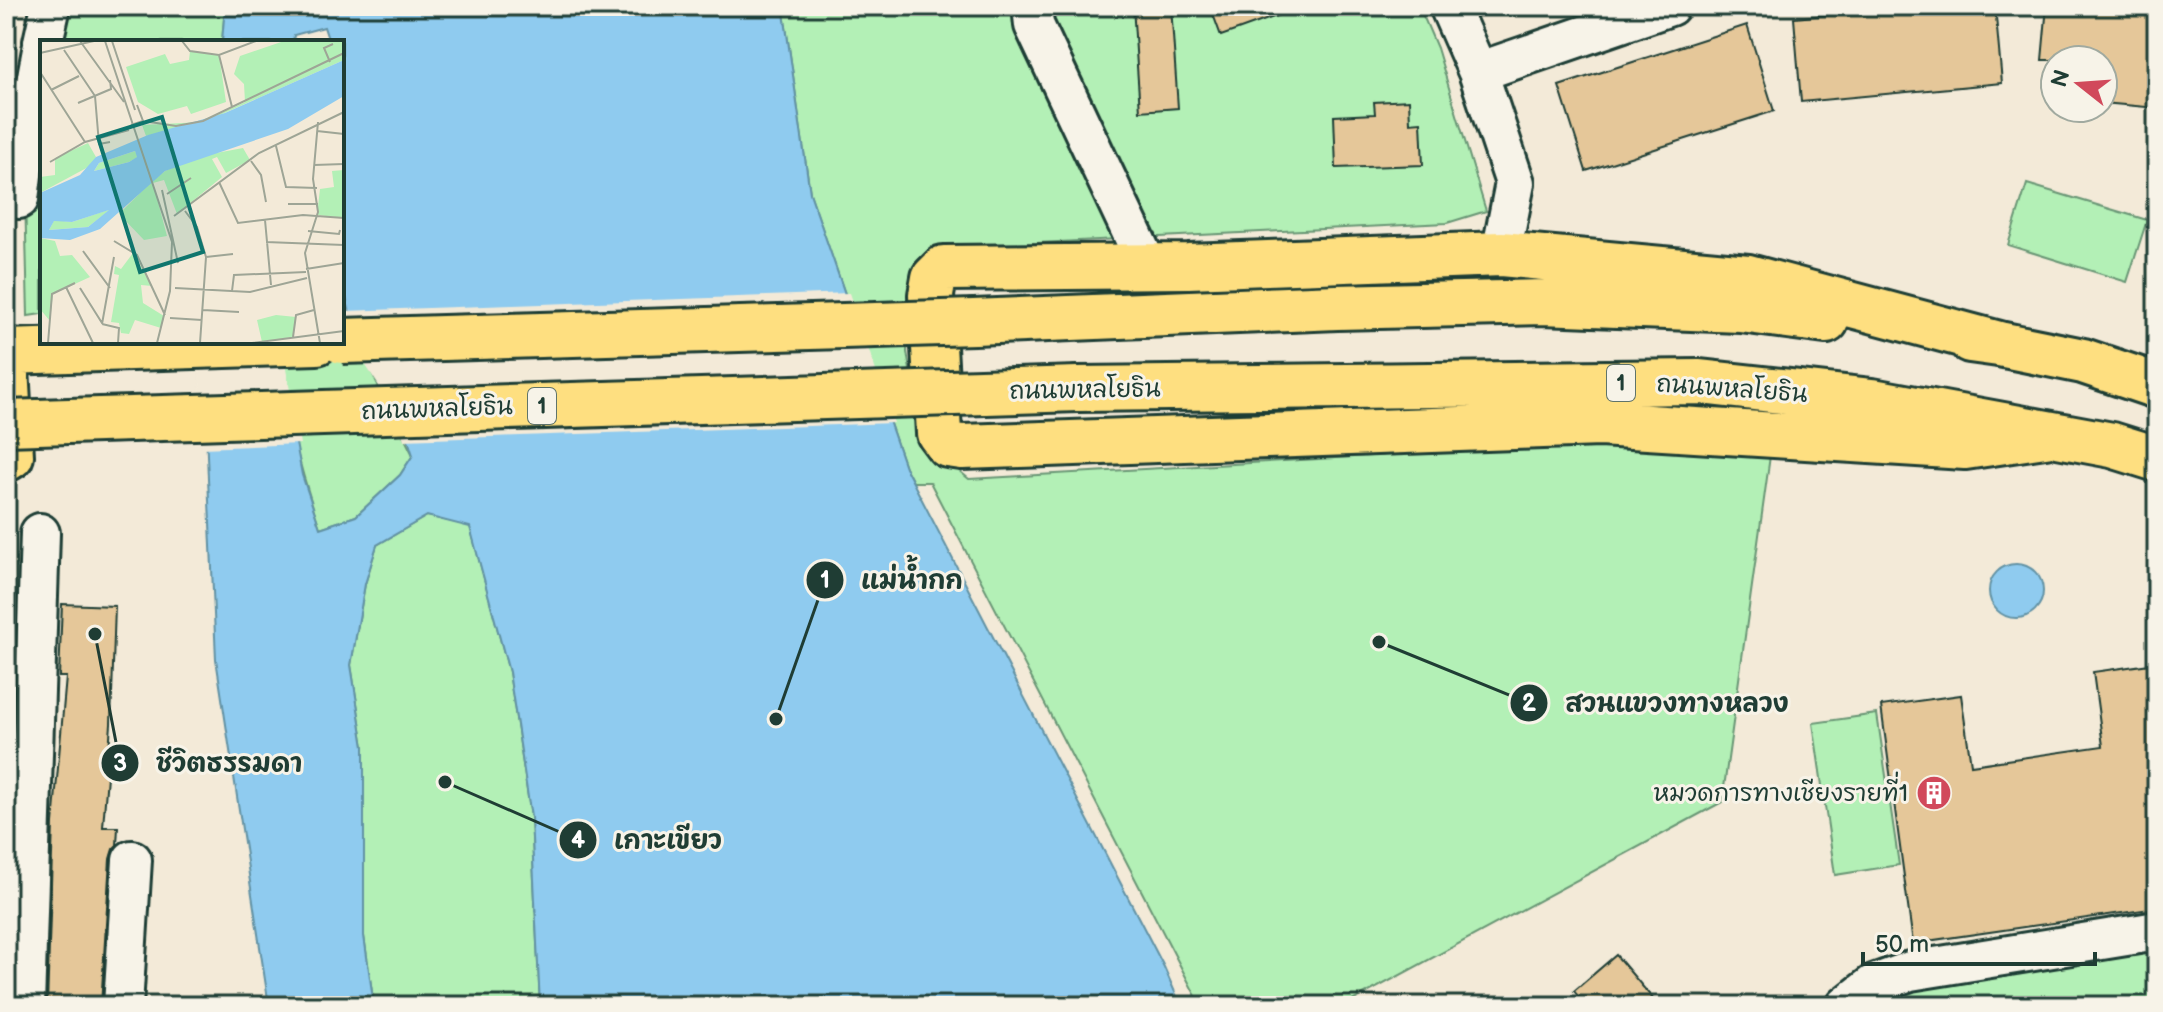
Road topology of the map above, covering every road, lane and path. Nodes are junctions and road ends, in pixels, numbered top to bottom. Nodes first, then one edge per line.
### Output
1 (51, 6) edge
2 (1032, 6) edge
3 (1449, 6) edge
4 (1670, 6) edge
5 (43, 40) edge
6 (40, 61) edge
7 (1478, 72) junction
8 (19, 199) dead end
9 (1501, 254) junction
10 (1148, 267) junction
11 (344, 341) edge
12 (255, 344) edge
13 (1999, 344) junction
14 (6, 352) edge
15 (6, 368) edge
16 (2157, 386) edge
17 (6, 423) edge
18 (2051, 434) junction
19 (6, 459) edge
20 (2157, 459) edge
21 (40, 533) dead end
22 (132, 860) dead end
23 (2157, 931) edge
24 (25, 1006) edge
25 (123, 1006) edge
26 (1846, 1006) edge

1 - 5 street
2 - 10 street
3 - 7 street
4 - 7 street
6 - 8 street
7 - 9 street
9 - 10 main road
9 - 13 main road
10 - 18 main road
11 - 13 main road, bridge
12 - 14 main road
13 - 16 main road
15 - 19 main road
17 - 18 main road, ถนนพหลโยธิน / 1, bridge
18 - 20 main road, ถนนพหลโยธิน / 1
21 - 24 street
22 - 25 street
23 - 26 street

